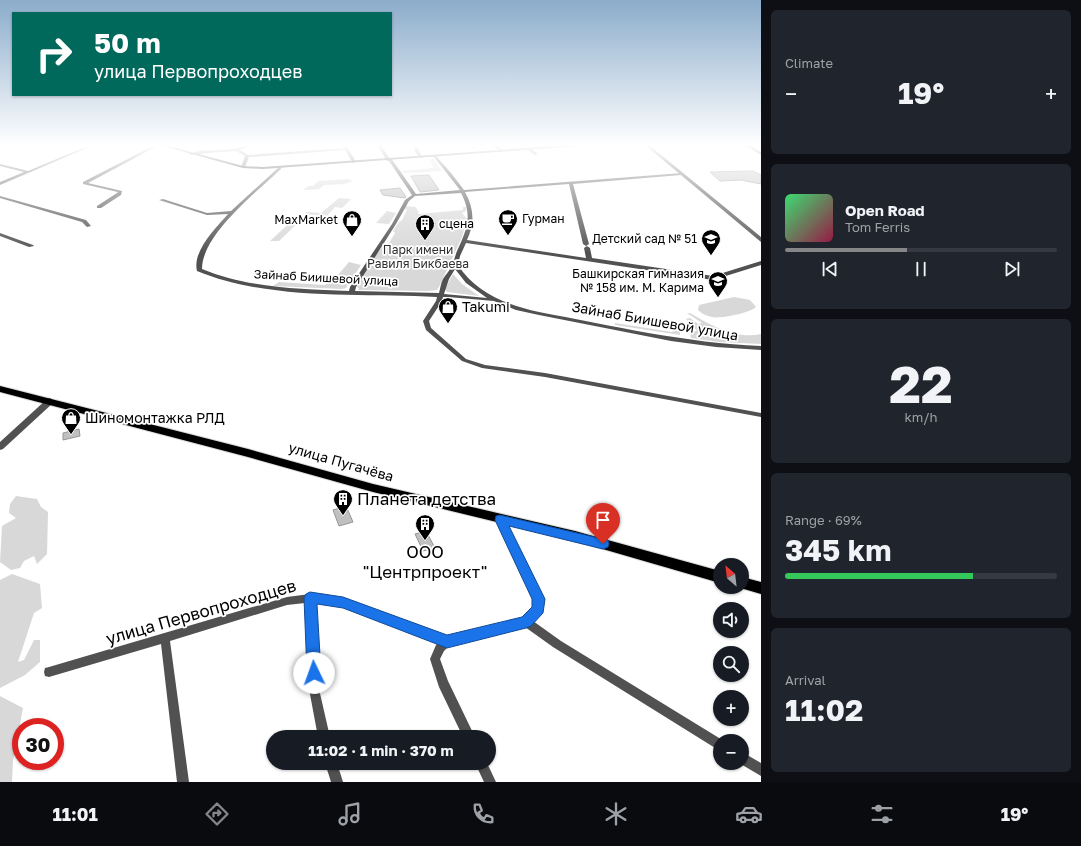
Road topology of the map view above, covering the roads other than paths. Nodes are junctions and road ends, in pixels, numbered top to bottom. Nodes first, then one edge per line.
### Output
1 (87, 181) edge
2 (265, 181) edge
3 (406, 181) edge
4 (455, 181) edge
5 (578, 181) edge
6 (690, 181) edge
7 (571, 182) junction
8 (463, 191) junction
9 (414, 195) junction
10 (0, 197) edge
11 (161, 200) dead end
12 (99, 207) dead end
13 (232, 212) junction
14 (89, 226) dead end
15 (0, 234) edge
16 (761, 240) edge
17 (464, 241) junction
18 (31, 246) dead end
19 (589, 259) junction
20 (761, 263) edge
21 (455, 265) junction
22 (351, 293) junction
23 (440, 294) junction
24 (498, 301) junction
25 (761, 348) edge
26 (0, 389) edge
27 (50, 401) junction
28 (761, 415) edge
29 (0, 446) edge
30 (500, 520) junction
31 (713, 575) edge
32 (749, 585) edge
33 (761, 588) edge
34 (310, 598) junction
35 (526, 622) junction
36 (165, 638) junction
37 (447, 642) junction
38 (49, 672) dead end
39 (323, 730) edge
40 (466, 730) edge
41 (713, 741) edge
42 (749, 762) edge
43 (333, 770) edge
44 (484, 770) edge
45 (761, 770) edge
46 (183, 782) edge
47 (337, 782) edge
48 (490, 782) edge

1 - 12 street
2 - 13 street
3 - 9 street
4 - 8 street
5 - 7 street
6 - 16 street
7 - 8 street
7 - 19 street
8 - 9 street
8 - 17 street
9 - 22 street
10 - 14 street
11 - 13 street
13 - 22 street, Зайнаб Биишевой улица
15 - 18 street
17 - 19 street
17 - 21 street
19 - 20 street
21 - 23 street
21 - 24 street, Зайнаб Биишевой улица
22 - 23 street, Зайнаб Биишевой улица
23 - 24 street, Зайнаб Биишевой улица
23 - 28 street
24 - 25 street, Зайнаб Биишевой улица
26 - 27 main road, улица Пугачёва
27 - 29 street
27 - 30 main road, улица Пугачёва
30 - 31 main road, улица Пугачёва
30 - 35 street
32 - 33 main road
34 - 36 street, улица Первопроходцев
34 - 37 street, улица Первопроходцев
34 - 39 street
35 - 37 street
35 - 41 street
36 - 38 street, улица Первопроходцев
36 - 46 street
37 - 40 street
42 - 45 street
43 - 47 street
44 - 48 street

